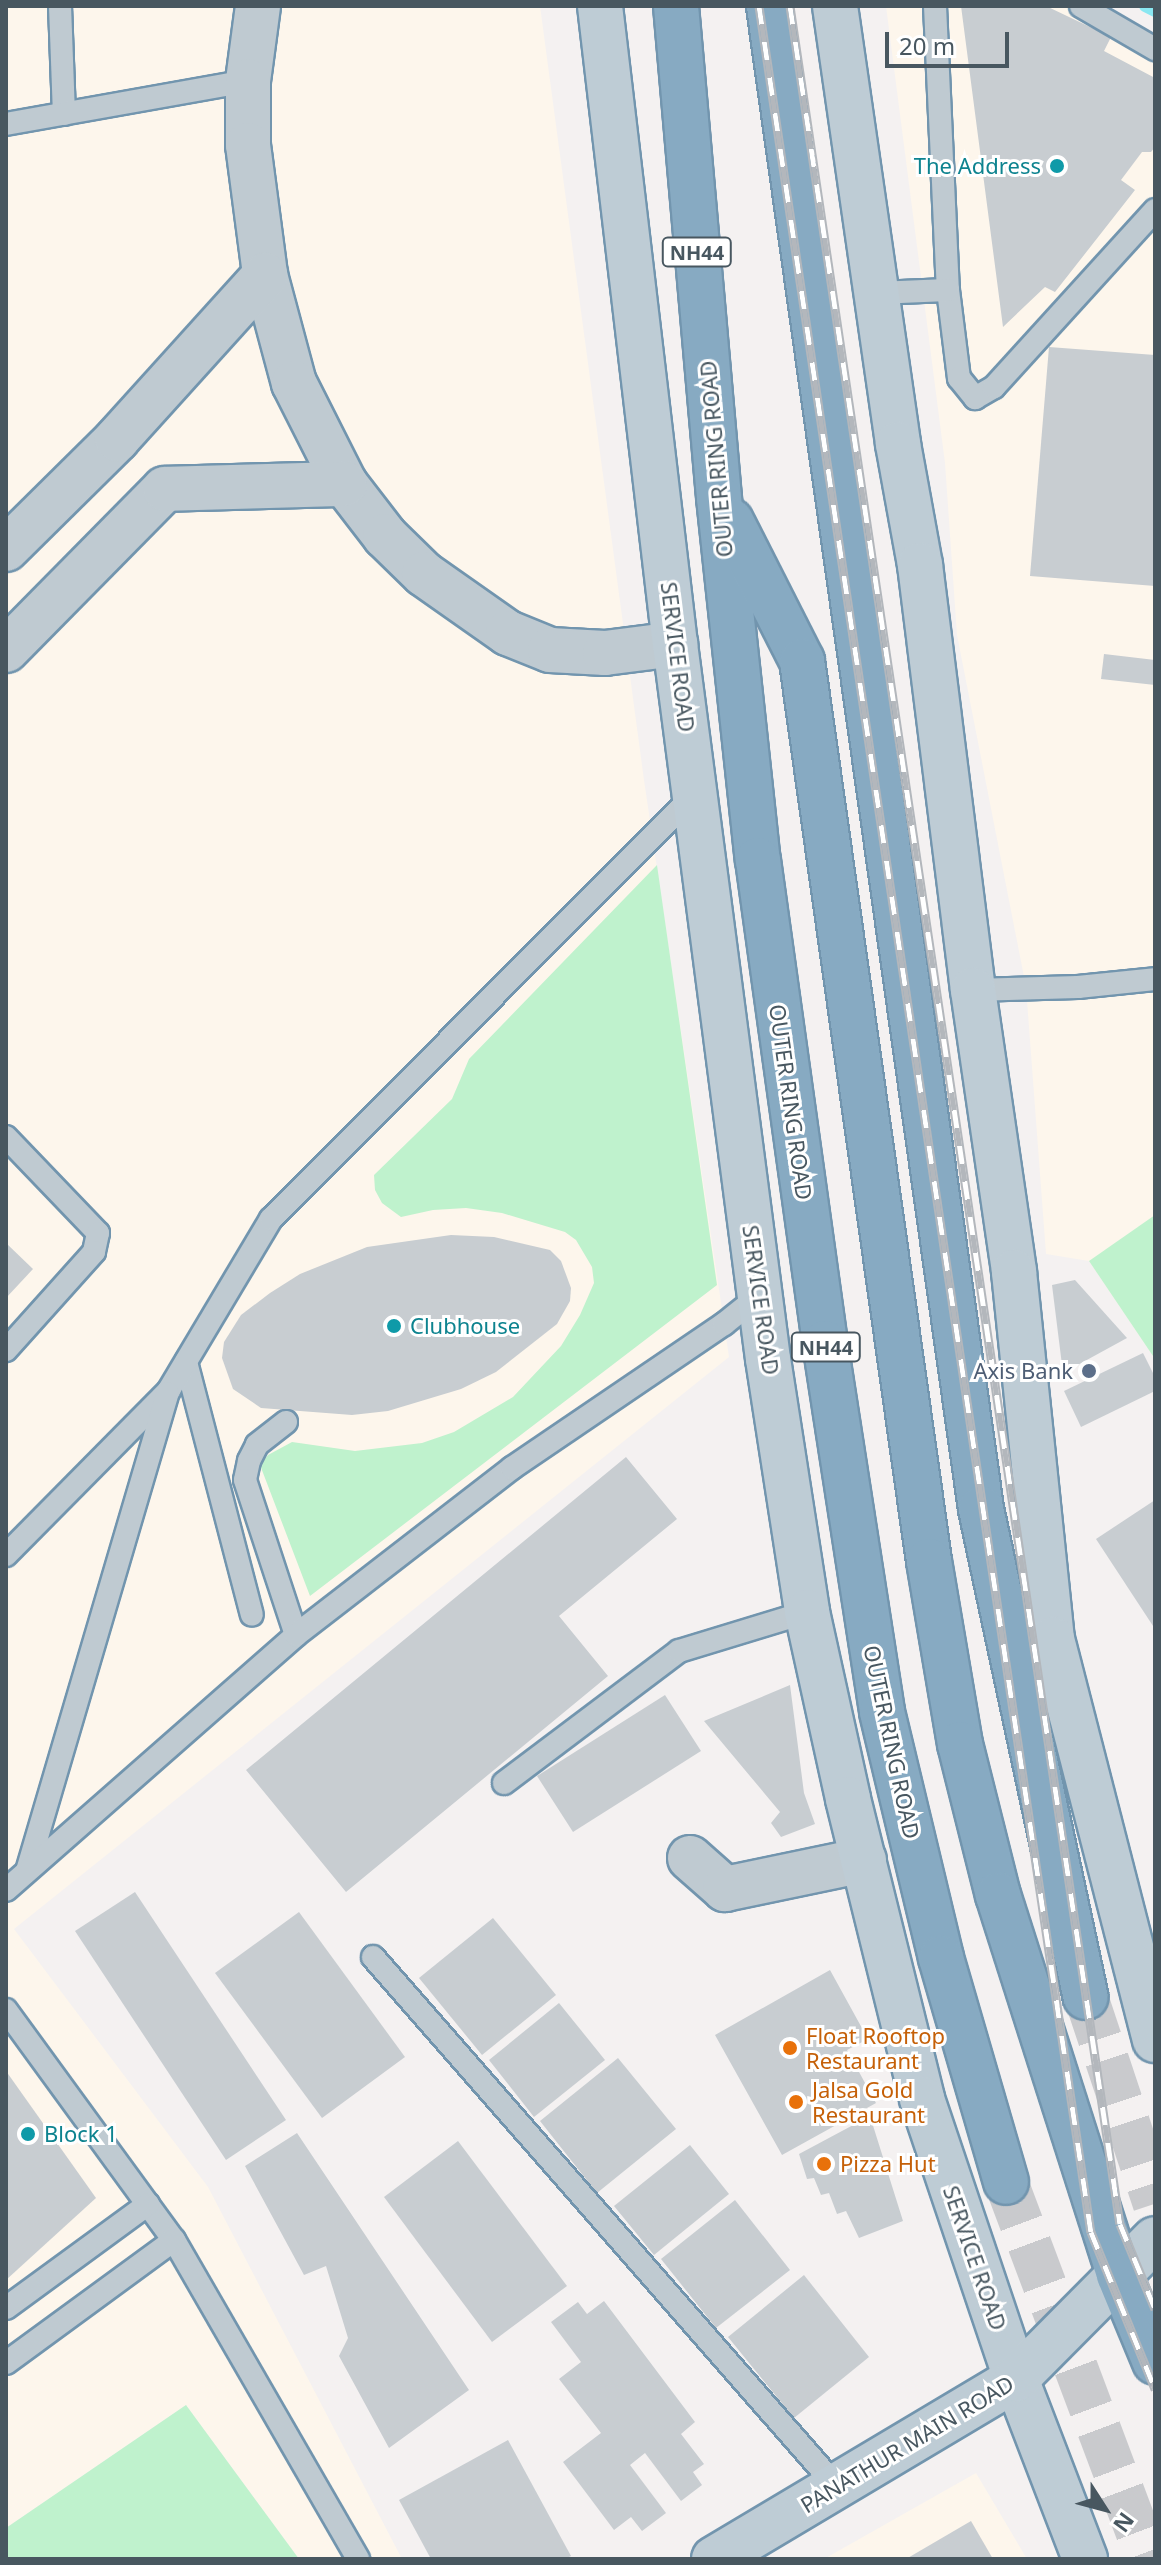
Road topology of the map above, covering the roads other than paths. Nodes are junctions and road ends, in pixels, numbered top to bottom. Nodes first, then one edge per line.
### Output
1 (60, 6) edge
2 (258, 6) edge
3 (600, 6) edge
4 (676, 6) edge
5 (769, 6) edge
6 (835, 6) edge
7 (935, 6) edge
8 (1081, 6) edge
9 (1155, 49) edge
10 (248, 81) junction
11 (64, 114) junction
12 (6, 124) edge
13 (1155, 210) edge
14 (265, 275) junction
15 (948, 290) junction
16 (876, 293) junction
17 (345, 484) junction
18 (719, 498) junction
19 (6, 549) edge
20 (675, 644) junction
21 (6, 650) edge
22 (695, 794) junction
23 (1155, 979) edge
24 (973, 990) junction
25 (6, 1137) edge
26 (760, 1295) junction
27 (6, 1350) edge
28 (186, 1362) junction
29 (169, 1390) junction
30 (286, 1422) dead end
31 (10, 1551) edge
32 (6, 1575) edge
33 (807, 1612) junction
34 (252, 1615) dead end
35 (296, 1635) junction
36 (504, 1783) dead end
37 (690, 1858) dead end
38 (864, 1860) junction
39 (26, 1872) junction
40 (6, 1890) edge
41 (373, 1957) dead end
42 (1086, 1997) tunnel mouth
43 (6, 2010) edge
44 (1155, 2040) edge
45 (1006, 2182) tunnel mouth
46 (148, 2204) junction
47 (1155, 2239) edge
48 (174, 2240) junction
49 (1119, 2275) junction
50 (6, 2308) edge
51 (1155, 2362) edge
52 (6, 2363) edge
53 (1016, 2379) junction
54 (837, 2487) junction
55 (358, 2559) edge
56 (714, 2559) edge
57 (1085, 2559) edge

1 - 11 lane
2 - 10 street
3 - 20 street, SERVICE ROAD
4 - 18 highway, OUTER RING ROAD / NH44
5 - 42 highway
6 - 16 street
7 - 15 lane
8 - 9 lane
10 - 11 lane
10 - 14 street
11 - 12 lane
13 - 15 lane
14 - 17 street
14 - 19 street
15 - 16 lane
16 - 24 street
17 - 20 street
17 - 21 street
18 - 45 highway, OUTER RING ROAD / NH44
18 - 49 highway
20 - 22 street, SERVICE ROAD
22 - 26 street, SERVICE ROAD
22 - 28 lane
23 - 24 lane
24 - 44 street
25 - 27 lane
26 - 33 street, SERVICE ROAD
26 - 35 lane
28 - 29 lane
28 - 34 lane
29 - 31 lane
29 - 39 lane
30 - 35 lane
31 - 32 lane
33 - 36 lane
33 - 38 street, SERVICE ROAD
35 - 39 lane
37 - 38 street
38 - 53 street, SERVICE ROAD
39 - 40 lane
41 - 54 lane
43 - 46 lane
46 - 48 lane
46 - 50 lane
47 - 49 street, PANATHUR MAIN ROAD
48 - 52 lane
48 - 55 lane
49 - 51 highway
49 - 53 street, PANATHUR MAIN ROAD
53 - 54 street, PANATHUR MAIN ROAD
53 - 57 street, SERVICE ROAD
54 - 56 street, PANATHUR MAIN ROAD

